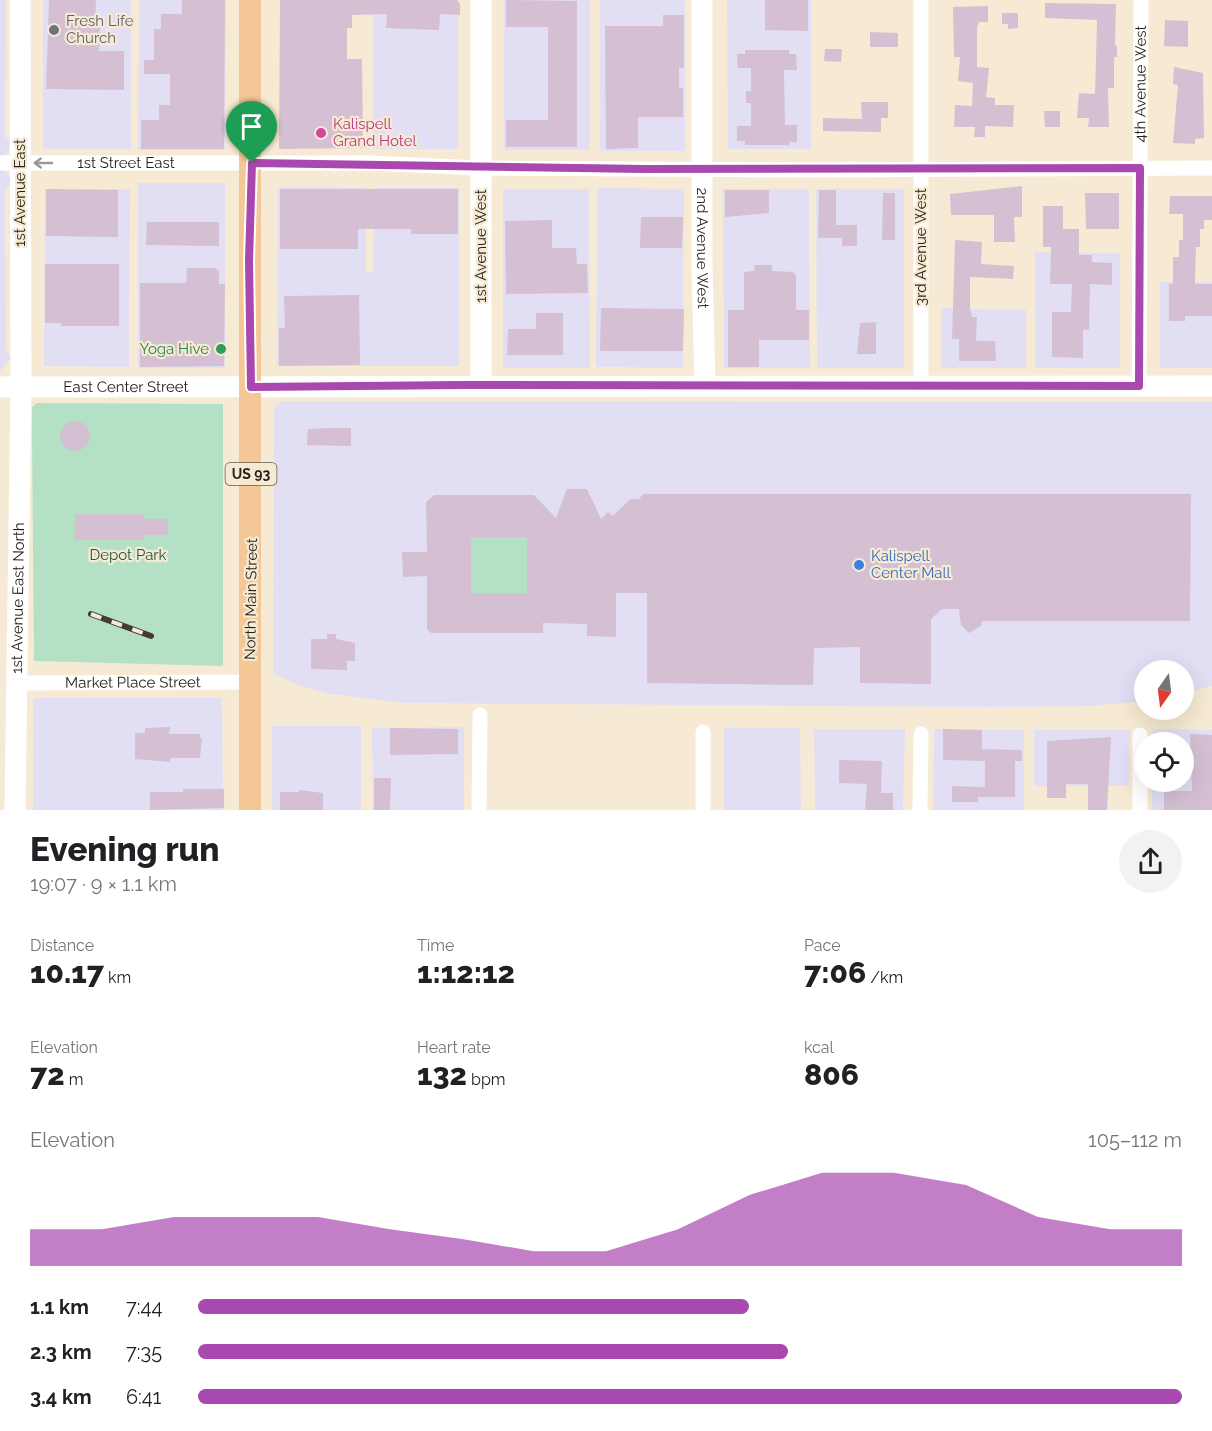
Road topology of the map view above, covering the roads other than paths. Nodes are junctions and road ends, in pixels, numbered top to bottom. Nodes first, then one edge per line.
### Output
1 (20, 0) edge
2 (250, 0) edge
3 (481, 0) edge
4 (702, 0) edge
5 (921, 0) edge
6 (1141, 0) edge
7 (10, 163) edge
8 (252, 163) junction
9 (480, 168) junction
10 (1140, 168) junction
11 (1212, 168) edge
12 (702, 169) junction
13 (921, 170) junction
14 (481, 385) junction
15 (705, 386) junction
16 (921, 386) junction
17 (1139, 386) junction
18 (1212, 386) edge
19 (10, 387) edge
20 (251, 387) junction
21 (250, 682) junction
22 (16, 683) junction
23 (480, 715) dead end
24 (703, 732) dead end
25 (921, 734) dead end
26 (1140, 792) edge
27 (15, 810) edge
28 (250, 810) edge
29 (479, 810) edge
30 (703, 810) edge
31 (920, 810) edge
32 (1140, 810) edge

1 - 7 street, 1st Avenue East
2 - 8 main road, US 93
3 - 9 street, 1st Avenue West
4 - 12 street, 2nd Avenue West
5 - 13 street, 3rd Avenue West
6 - 10 street, 4th Avenue West
8 -> 7 street, 1st Street East
7 - 19 street, 1st Avenue East
8 - 9 street, 1st Street East
8 - 20 main road, US 93
9 - 12 street, 1st Street East
9 - 14 street, 1st Avenue West
10 - 11 street, 1st Street East
10 - 13 street, 1st Street East
10 - 17 street, 4th Avenue West
12 - 13 street, 1st Street East
12 - 15 street, 2nd Avenue West
13 - 16 street, 3rd Avenue West
14 - 15 street, East Center Street
14 - 20 street, East Center Street
15 - 16 street, East Center Street
16 - 17 street, East Center Street
17 - 18 street, East Center Street
19 - 20 street, East Center Street
19 - 22 street, 1st Avenue East North
20 - 21 main road, North Main Street / US 93
21 - 22 street, Market Place Street
21 - 28 main road, North Main Street / US 93
22 - 27 street, 1st Avenue East North
23 - 29 street
24 - 30 street
25 - 31 street
26 - 32 street

